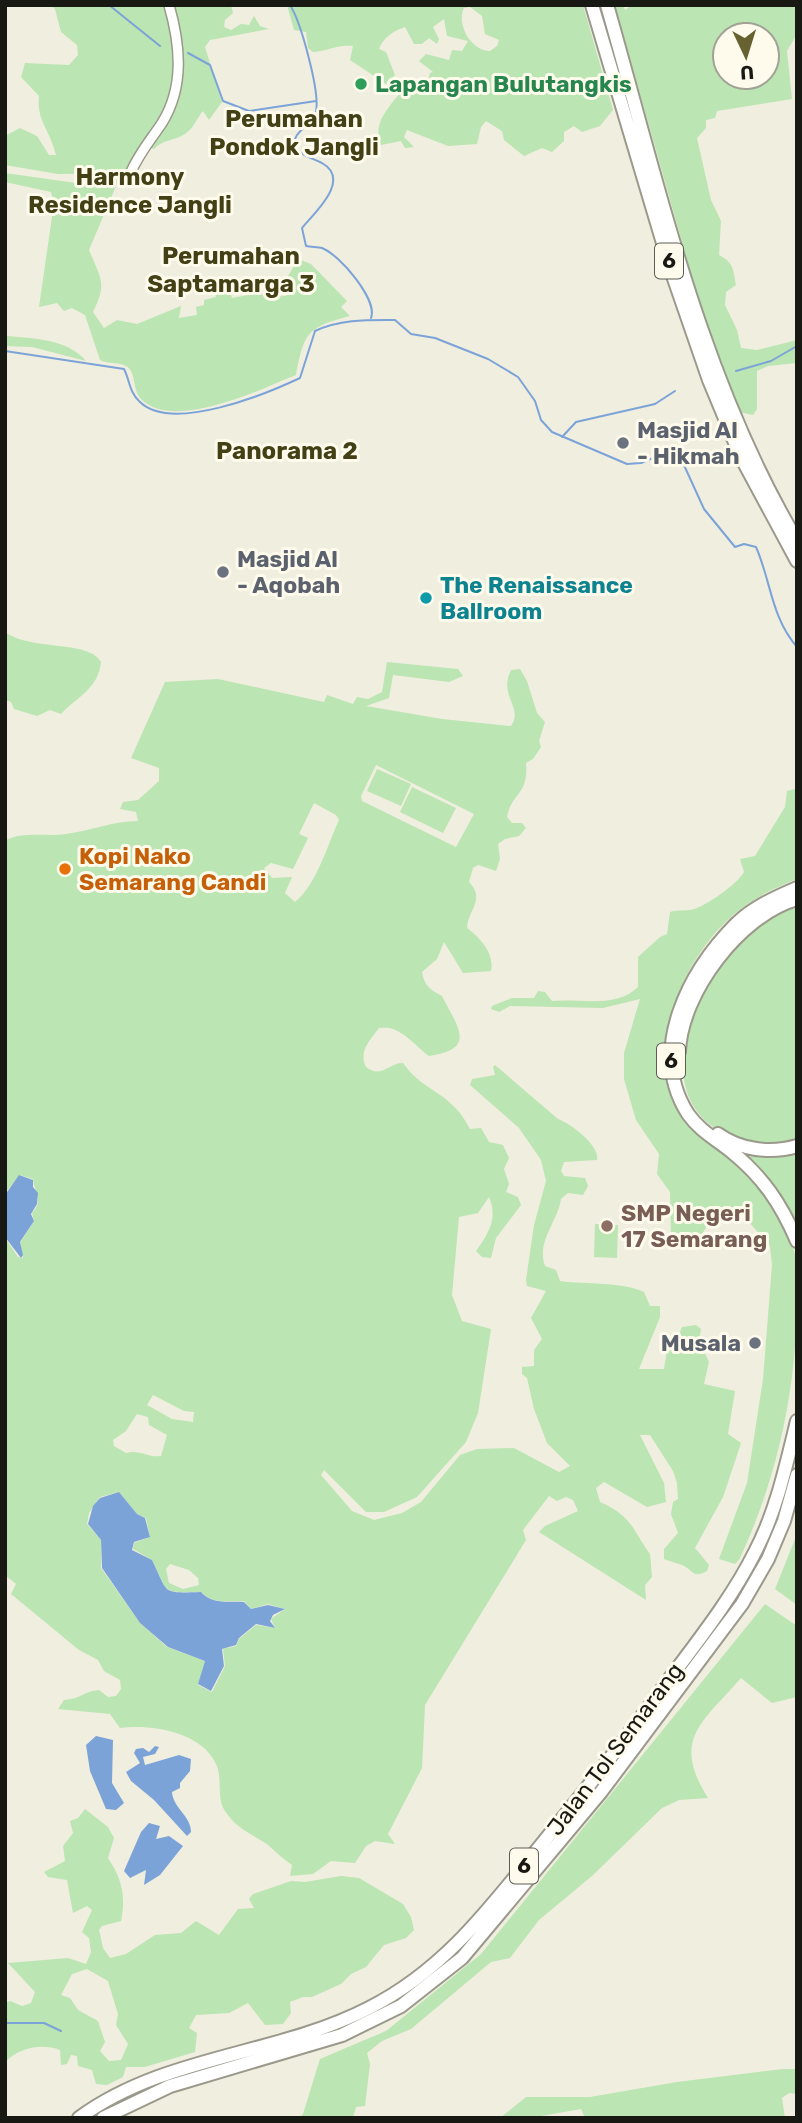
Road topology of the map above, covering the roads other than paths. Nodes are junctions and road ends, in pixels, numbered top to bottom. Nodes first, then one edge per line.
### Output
1 (169, 5) edge
2 (593, 5) edge
3 (607, 5) edge
4 (130, 174) dead end
5 (797, 541) edge
6 (797, 561) edge
7 (797, 888) edge
8 (797, 899) edge
9 (797, 1146) edge
10 (797, 1241) edge
11 (797, 1421) edge
12 (797, 1475) edge
13 (79, 2118) edge
14 (103, 2118) edge

1 - 4 street
2 - 6 highway, 6
3 - 5 highway, 6
7 - 10 highway, 6
8 - 9 highway, 6
11 - 13 highway, Jalan Tol Semarang / 6
12 - 14 highway, Jalan Tol Semarang / 6

